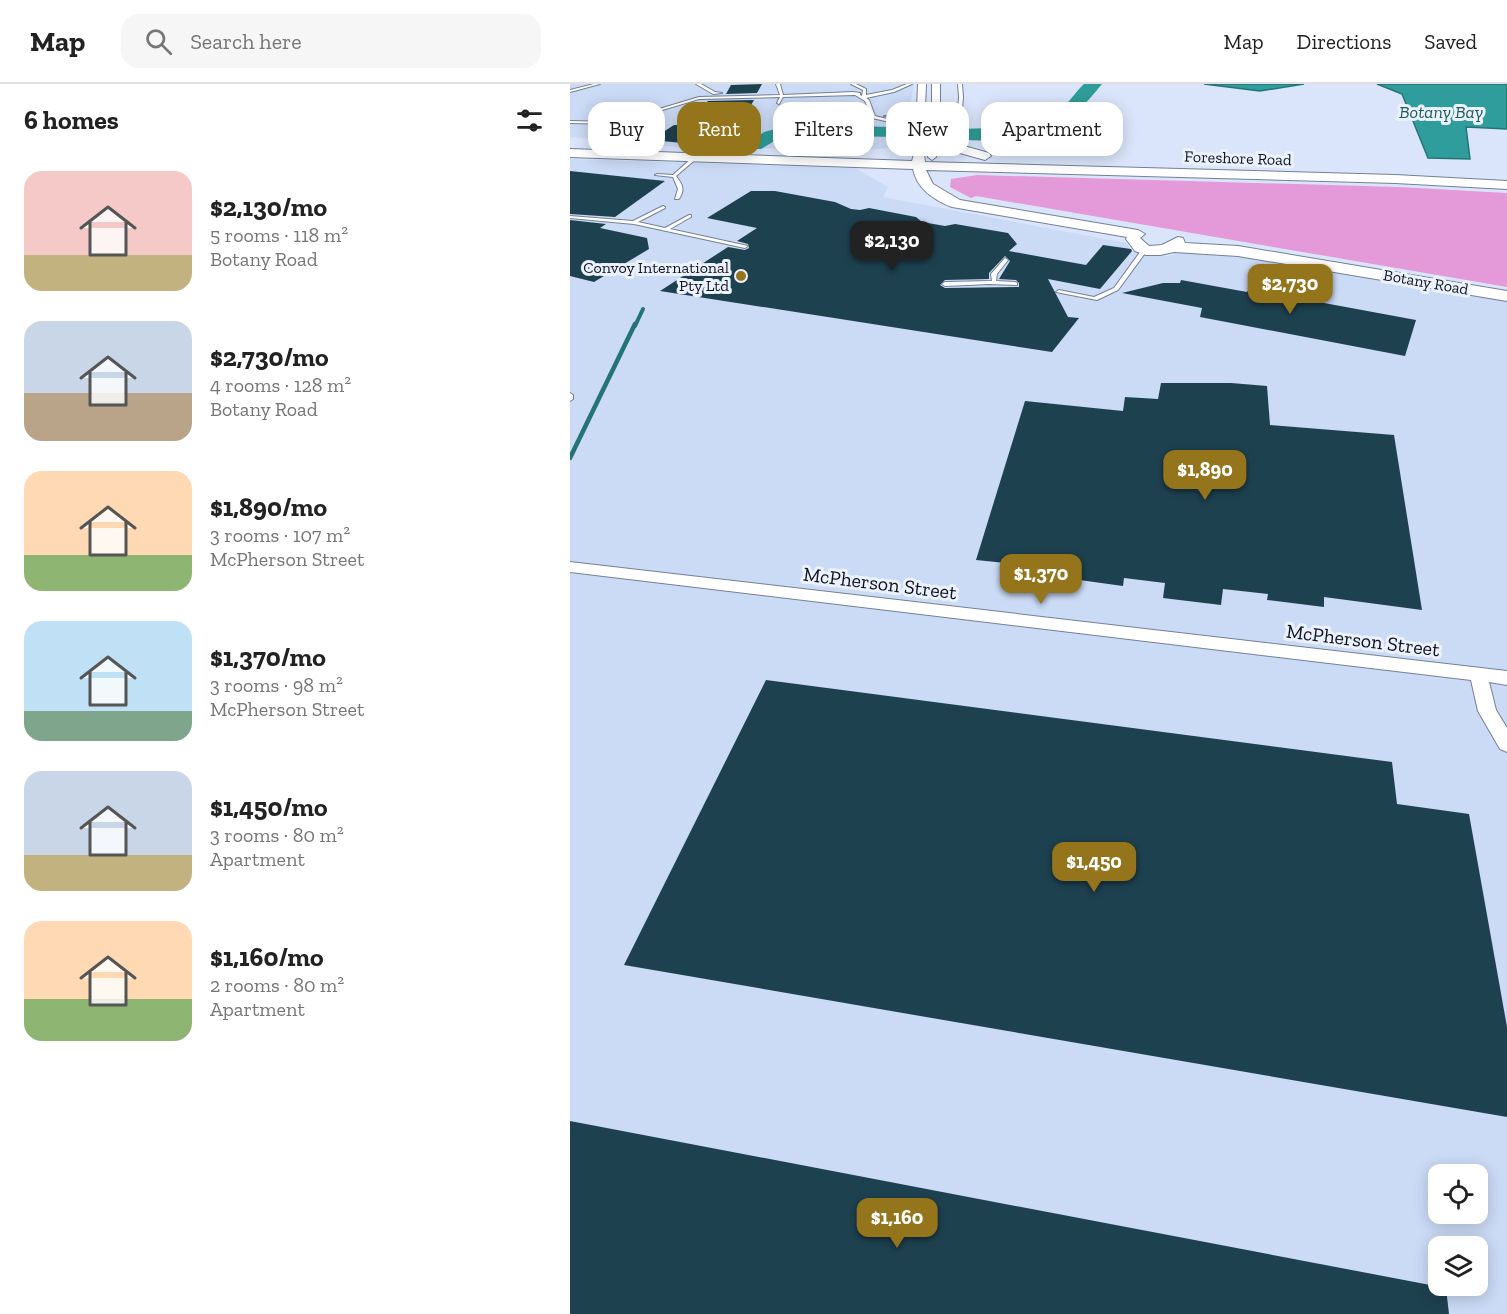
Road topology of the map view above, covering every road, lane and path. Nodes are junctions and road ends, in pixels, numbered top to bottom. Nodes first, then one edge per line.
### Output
1 (598, 84) edge
2 (698, 84) edge
3 (778, 84) edge
4 (853, 84) edge
5 (910, 84) edge
6 (922, 84) edge
7 (936, 84) edge
8 (960, 84) edge
9 (570, 91) edge
10 (781, 94) junction
11 (864, 97) junction
12 (779, 102) edge
13 (867, 102) edge
14 (922, 102) edge
15 (933, 102) edge
16 (961, 102) edge
17 (570, 122) edge
18 (570, 145) edge
19 (880, 151) dead end
20 (969, 152) edge
21 (570, 153) edge
22 (769, 153) junction
23 (925, 156) edge
24 (925, 156) edge
25 (694, 159) junction
26 (997, 159) junction
27 (925, 161) junction
28 (855, 163) junction
29 (1036, 168) junction
30 (1507, 173) edge
31 (657, 175) dead end
32 (674, 176) junction
33 (1507, 185) edge
34 (937, 195) junction
35 (677, 198) dead end
36 (970, 200) junction
37 (663, 207) dead end
38 (1005, 211) junction
39 (689, 216) dead end
40 (570, 217) edge
41 (634, 223) junction
42 (665, 230) junction
43 (1157, 238) junction
44 (745, 246) dead end
45 (1145, 249) junction
46 (1005, 260) dead end
47 (994, 280) junction
48 (945, 284) dead end
49 (1015, 284) dead end
50 (1059, 292) dead end
51 (1507, 296) edge
52 (570, 567) edge
53 (1478, 674) junction
54 (1507, 678) edge
55 (1507, 744) edge

1 - 9 lane
2 - 10 lane
3 - 10 lane
4 - 11 lane
5 - 11 lane
6 - 14 street
7 - 15 street
8 - 16 lane
10 - 11 lane
10 - 12 lane
10 - 17 lane
11 - 13 lane
18 - 22 main road
19 - 22 main road
20 - 26 main road
21 - 25 main road
22 - 27 main road
23 - 27 street
24 - 27 street
25 - 28 main road
25 - 32 lane
26 - 27 main road, Foreshore Road
26 - 30 main road, Foreshore Road
27 - 28 main road
27 - 29 main road, Foreshore Road
27 - 34 main road
27 - 36 main road, Botany Road
28 - 34 main road, Botany Road
29 - 33 main road, Foreshore Road
29 - 36 main road
31 - 32 lane
32 - 35 lane
34 - 38 main road, Botany Road
36 - 38 main road, Botany Road
37 - 41 lane
38 - 43 main road, Botany Road
39 - 42 lane
40 - 41 lane
41 - 42 lane
42 - 44 lane
43 - 45 main road
43 - 45 main road
43 - 51 main road, Botany Road
45 - 50 lane
46 - 47 lane
47 - 48 lane
47 - 49 lane
52 - 53 street, McPherson Street
53 - 54 street, McPherson Street
53 - 55 street

